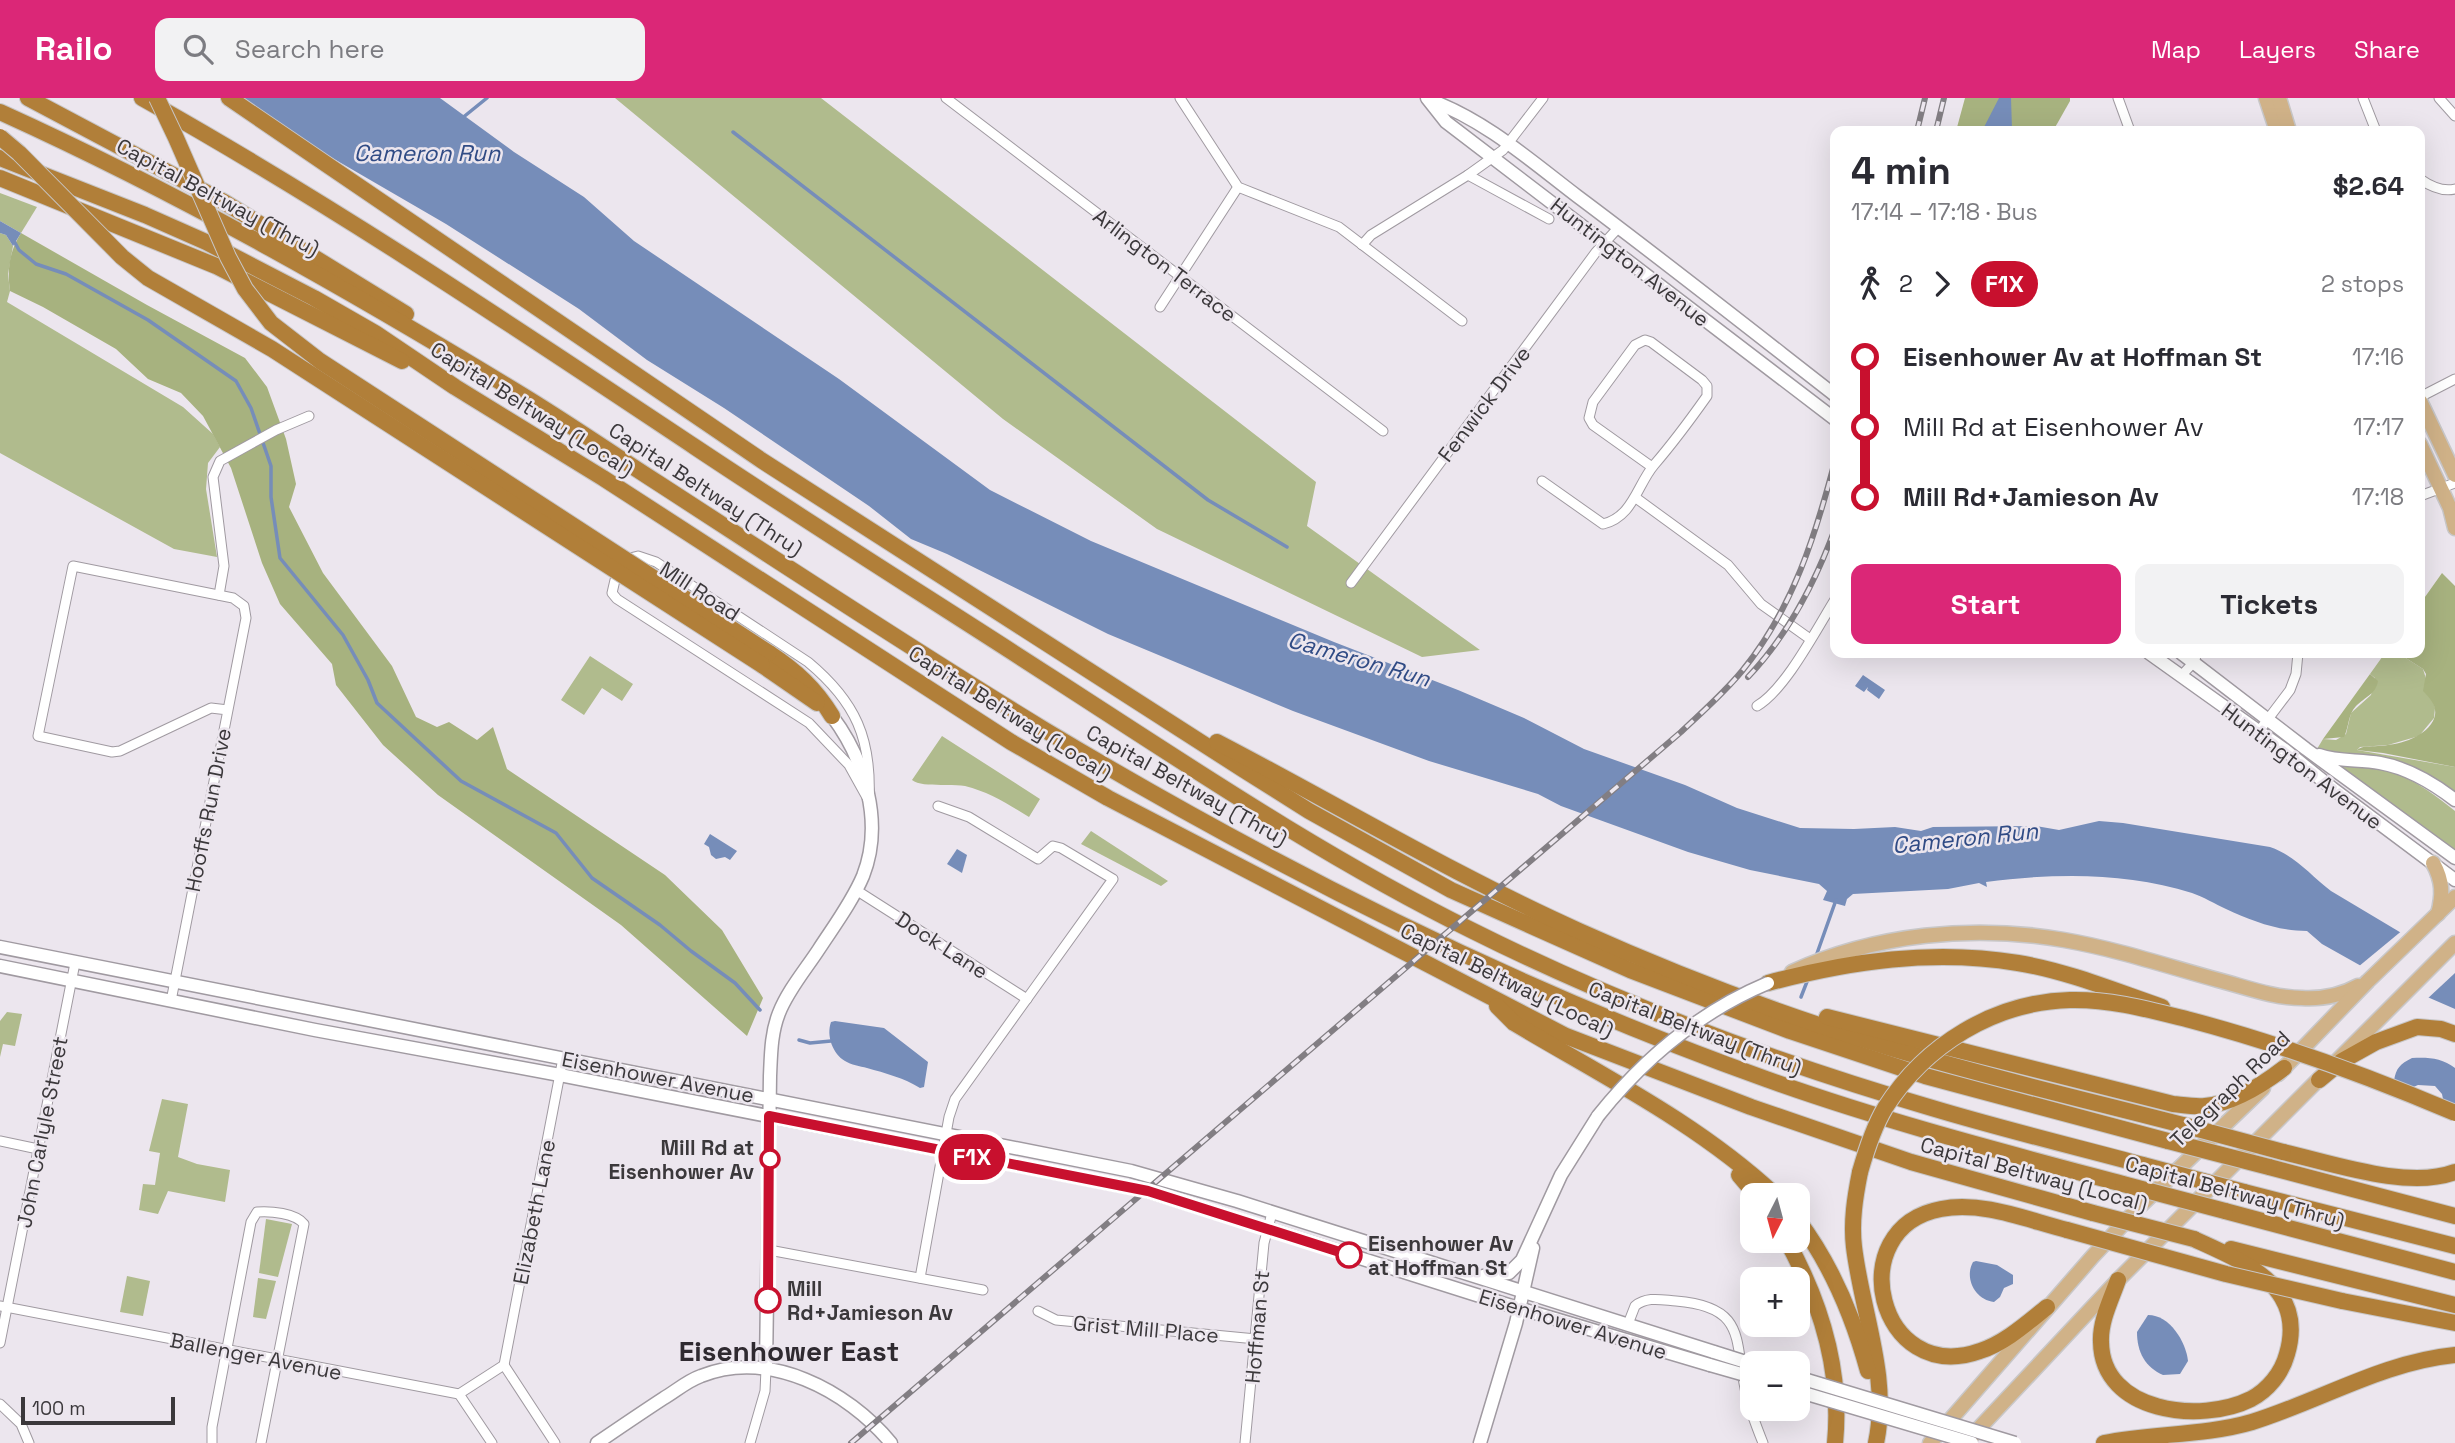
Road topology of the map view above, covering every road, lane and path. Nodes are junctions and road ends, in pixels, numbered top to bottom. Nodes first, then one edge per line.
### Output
1 (28, 98) edge
2 (142, 98) edge
3 (157, 98) edge
4 (229, 98) edge
5 (946, 98) edge
6 (1180, 98) edge
7 (1544, 98) edge
8 (2118, 98) edge
9 (2266, 98) edge
10 (2278, 98) edge
11 (2363, 98) edge
12 (2439, 98) edge
13 (1428, 99) edge
14 (0, 112) edge
15 (2455, 116) edge
16 (2128, 126) edge
17 (2275, 126) edge
18 (2287, 126) edge
19 (2374, 126) edge
20 (0, 138) edge
21 (1509, 145) junction
22 (1493, 156) junction
23 (0, 158) edge
24 (1468, 175) junction
25 (0, 178) edge
26 (2425, 182) edge
27 (1238, 187) junction
28 (2455, 189) edge
29 (1549, 219) dead end
30 (1619, 227) junction
31 (1606, 242) junction
32 (1362, 244) junction
33 (1180, 276) junction
34 (1160, 307) dead end
35 (1462, 321) dead end
36 (2455, 379) edge
37 (455, 387) junction
38 (1830, 391) edge
39 (519, 393) junction
40 (2425, 396) edge
41 (2425, 410) edge
42 (1830, 415) edge
43 (309, 416) dead end
44 (1383, 431) dead end
45 (2425, 451) edge
46 (1653, 467) junction
47 (2455, 475) edge
48 (1542, 481) dead end
49 (2448, 485) edge
50 (2425, 494) edge
51 (1636, 498) junction
52 (2455, 528) edge
53 (1351, 583) dead end
54 (219, 596) junction
55 (1830, 607) edge
56 (1810, 639) junction
57 (2156, 658) edge
58 (2195, 658) edge
59 (2197, 658) edge
60 (2297, 658) edge
61 (766, 659) junction
62 (2180, 676) junction
63 (1125, 695) junction
64 (1757, 706) dead end
65 (228, 710) junction
66 (832, 716) joint
67 (2268, 719) junction
68 (2259, 731) junction
69 (2306, 749) junction
70 (2455, 800) edge
71 (869, 801) junction
72 (938, 806) dead end
73 (2455, 858) edge
74 (2433, 863) junction
75 (2455, 880) edge
76 (856, 890) junction
77 (2448, 900) edge
78 (2455, 943) edge
79 (0, 947) edge
80 (75, 962) junction
81 (0, 966) edge
82 (72, 981) junction
83 (2368, 981) junction
84 (174, 983) junction
85 (1768, 983) junction
86 (1708, 984) junction
87 (1488, 997) junction
88 (1027, 999) junction
89 (171, 1001) junction
90 (2237, 1032) junction
91 (2455, 1034) edge
92 (563, 1058) junction
93 (2284, 1068) junction
94 (560, 1075) junction
95 (2319, 1080) junction
96 (770, 1099) junction
97 (2455, 1113) edge
98 (769, 1116) junction
99 (947, 1134) junction
100 (1706, 1140) junction
101 (0, 1141) edge
102 (38, 1149) junction
103 (944, 1152) junction
104 (2455, 1172) edge
105 (1745, 1183) edge
106 (1760, 1183) edge
107 (1272, 1213) junction
108 (2455, 1216) edge
109 (1537, 1227) junction
110 (1268, 1229) junction
111 (1810, 1238) edge
112 (2194, 1239) junction
113 (2455, 1246) edge
114 (769, 1250) junction
115 (1793, 1253) edge
116 (1458, 1272) junction
117 (2455, 1272) edge
118 (920, 1278) junction
119 (2118, 1280) junction
120 (983, 1290) dead end
121 (1523, 1292) junction
122 (2455, 1305) edge
123 (4, 1307) edge
124 (2047, 1307) junction
125 (1520, 1309) junction
126 (1038, 1311) dead end
127 (2455, 1323) edge
128 (1628, 1324) junction
129 (1256, 1339) junction
130 (0, 1343) edge
131 (227, 1350) junction
132 (2455, 1355) edge
133 (1712, 1359) junction
134 (279, 1360) junction
135 (1740, 1362) edge
136 (504, 1366) junction
137 (766, 1370) junction
138 (1740, 1372) edge
139 (1810, 1381) edge
140 (459, 1394) junction
141 (1810, 1395) edge
142 (0, 1404) edge
143 (29, 1443) edge
144 (212, 1443) edge
145 (261, 1443) edge
146 (492, 1443) edge
147 (555, 1443) edge
148 (597, 1443) edge
149 (750, 1443) edge
150 (891, 1443) edge
151 (1245, 1443) edge
152 (1483, 1443) edge
153 (1763, 1443) edge
154 (1835, 1443) edge
155 (1876, 1443) edge
156 (1930, 1443) edge
157 (1965, 1443) edge
158 (1972, 1443) edge
159 (2015, 1443) edge
160 (2104, 1443) edge

1 - 39 highway
2 - 113 highway, Capital Beltway (Thru), bridge
3 - 61 highway, bridge
4 - 63 highway
5 - 33 street, Arlington Terrace
6 - 27 street
7 - 21 street
8 - 16 street
9 - 17 main road
10 - 18 main road
11 - 19 street
12 - 15 street
13 - 21 main road, Huntington Avenue
13 - 22 main road, Huntington Avenue
14 - 39 highway, Capital Beltway (Thru)
20 - 61 highway, bridge
21 - 22 street
21 - 30 main road, Huntington Avenue
22 - 24 street
22 - 31 main road, Huntington Avenue
23 - 37 highway, Capital Beltway (Local)
24 - 29 street
24 - 32 street
25 - 37 highway
26 - 28 street
27 - 32 street
27 - 33 street
30 - 31 street, Fenwick Drive
30 - 38 main road, Huntington Avenue
31 - 42 main road, Huntington Avenue
31 - 53 street, Fenwick Drive
32 - 35 street
33 - 34 street
33 - 44 street, Arlington Terrace
36 - 40 street
37 - 87 highway, Capital Beltway (Local)
39 - 117 highway, Capital Beltway (Thru), bridge
41 - 47 main road
43 - 54 street
45 - 49 main road
46 - 46 street
46 - 51 street
48 - 51 street
49 - 50 street
49 - 52 main road
51 - 56 street
54 - 65 street, Hooffs Run Drive
54 - 65 street
55 - 56 street
56 - 64 street
57 - 62 main road, Huntington Avenue
58 - 62 street
59 - 67 main road, Huntington Avenue
60 - 67 street
61 - 66 highway
62 - 68 main road, Huntington Avenue
63 - 86 highway
63 - 108 highway, bridge
65 - 84 street, Hooffs Run Drive
66 - 71 main road, Mill Road
67 - 68 street
67 - 69 main road, Huntington Avenue
68 - 74 main road, Huntington Avenue
69 - 70 main road
69 - 73 main road, Huntington Avenue
71 - 71 street, Mill Road
71 - 76 main road, Mill Road
72 - 88 street
74 - 75 main road, Huntington Avenue
74 - 77 main road
76 - 88 street, Dock Lane
76 - 96 main road, Mill Road
77 - 83 main road, Telegraph Road
78 - 95 main road
79 - 80 main road, Eisenhower Avenue
80 - 82 street, John Carlyle Street
80 - 84 main road, Eisenhower Avenue
81 - 82 main road, Eisenhower Avenue
82 - 89 main road, Eisenhower Avenue
82 - 102 street, John Carlyle Street
83 - 85 main road
83 - 93 main road, Telegraph Road
84 - 89 street, Hooffs Run Drive
84 - 92 main road, Eisenhower Avenue
85 - 90 highway, bridge
85 - 109 main road, bridge
86 - 93 highway
86 - 104 highway, bridge
87 - 100 highway
87 - 112 highway, Capital Beltway (Local), bridge
88 - 99 street
89 - 94 main road, Eisenhower Avenue
90 - 97 highway, bridge
90 - 155 highway, bridge
91 - 95 highway
92 - 94 street, Elizabeth Lane
92 - 96 main road, Eisenhower Avenue
93 - 124 main road, Telegraph Road
94 - 98 main road, Eisenhower Avenue
94 - 136 street, Elizabeth Lane
95 - 119 main road
96 - 98 main road, Mill Road
96 - 99 main road, Eisenhower Avenue
98 - 103 main road, Eisenhower Avenue
98 - 114 main road, Mill Road
99 - 103 street
99 - 107 main road, Eisenhower Avenue
100 - 105 highway
100 - 106 highway
101 - 102 street
102 - 123 street, John Carlyle Street
103 - 110 main road, Eisenhower Avenue
103 - 118 street
107 - 110 street, Hoffman St
107 - 116 main road, Eisenhower Avenue
109 - 116 main road
109 - 121 main road
110 - 125 main road, Eisenhower Avenue
110 - 129 street, Hoffman St
111 - 155 highway
112 - 119 highway
112 - 122 highway, Capital Beltway (Local)
114 - 118 street
114 - 137 main road, Mill Road
115 - 154 highway
116 - 121 main road, Eisenhower Avenue
118 - 120 street
119 - 157 main road
121 - 125 main road
121 - 128 main road, Eisenhower Avenue
123 - 130 street, John Carlyle Street
123 - 131 street, Ballenger Avenue
124 - 127 highway, bridge
124 - 156 main road, Telegraph Road
125 - 133 main road, Eisenhower Avenue
125 - 152 main road
126 - 129 street, Grist Mill Place
128 - 133 main road, Eisenhower Avenue
128 - 153 street
129 - 151 street, Hoffman St
131 - 134 street, Ballenger Avenue
131 - 134 street
131 - 144 street
132 - 160 highway
133 - 135 main road, Eisenhower Avenue, bridge
133 - 138 main road, Eisenhower Avenue, bridge
134 - 140 street, Ballenger Avenue
134 - 145 street
136 - 140 street
136 - 147 street
137 - 148 main road
137 - 149 street
137 - 150 main road
139 - 159 main road, bridge
140 - 146 street
141 - 158 main road, bridge
142 - 143 street

